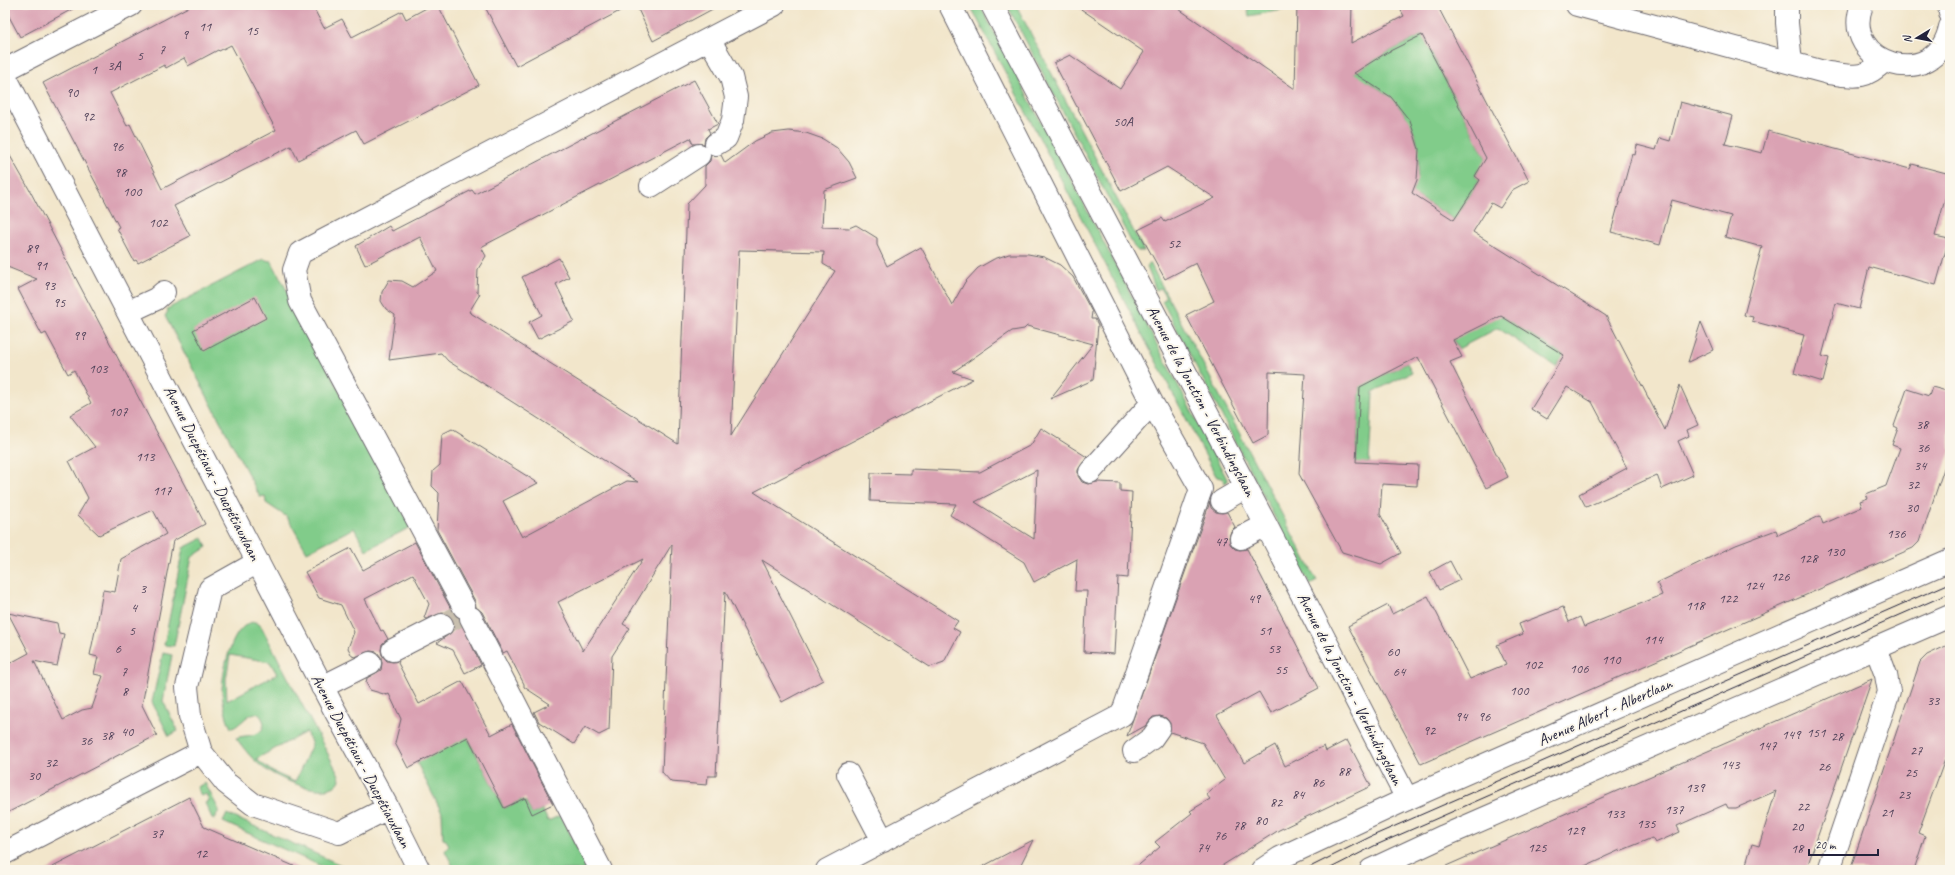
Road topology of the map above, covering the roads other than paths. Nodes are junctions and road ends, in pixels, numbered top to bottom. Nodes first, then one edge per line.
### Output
1 (131, 5) edge
2 (774, 5) edge
3 (950, 5) edge
4 (992, 5) edge
5 (1577, 5) edge
6 (1787, 5) edge
7 (1862, 5) edge
8 (1949, 5) edge
9 (1950, 12) edge
10 (1950, 27) edge
11 (709, 39) junction
12 (1884, 61) junction
13 (1792, 63) junction
14 (5, 70) edge
15 (5, 76) edge
16 (650, 186) dead end
17 (164, 292) dead end
18 (128, 312) junction
19 (1152, 402) junction
20 (1090, 472) dead end
21 (1246, 487) junction
22 (1222, 501) dead end
23 (1266, 525) junction
24 (1241, 538) dead end
25 (1950, 560) edge
26 (258, 562) junction
27 (1950, 616) edge
28 (442, 625) tunnel mouth
29 (1876, 648) junction
30 (393, 650) dead end
31 (370, 663) dead end
32 (322, 687) junction
33 (1159, 728) dead end
34 (1134, 751) dead end
35 (201, 752) junction
36 (848, 774) dead end
37 (1407, 799) junction
38 (388, 808) junction
39 (883, 841) junction
40 (5, 852) edge
41 (419, 870) edge
42 (601, 870) edge
43 (827, 870) edge
44 (1262, 870) edge
45 (1371, 870) edge
46 (1829, 870) edge

1 - 14 street
2 - 11 street
3 - 19 street
4 - 21 street, Avenue de la Jonction - Verbindingslaan
5 - 13 street
6 - 13 street
7 - 12 street
8 - 9 street
10 - 12 street
11 - 16 street
11 - 42 street
12 - 13 street
15 - 18 street, Avenue Ducpétiaux - Ducpétiauxlaan
17 - 18 street
18 - 26 street, Avenue Ducpétiaux - Ducpétiauxlaan
19 - 20 street
19 - 39 street
21 - 22 street
21 - 23 street, Avenue de la Jonction - Verbindingslaan
23 - 24 street
23 - 37 street, Avenue de la Jonction - Verbindingslaan
25 - 37 street, Avenue Albert - Albertlaan
26 - 32 street, Avenue Ducpétiaux - Ducpétiauxlaan
26 - 35 street
27 - 29 street
28 - 30 street
29 - 45 street
29 - 46 street
31 - 32 street
32 - 38 street, Avenue Ducpétiaux - Ducpétiauxlaan
33 - 34 street
35 - 38 street
35 - 40 street
36 - 39 street
37 - 44 street, Avenue Albert - Albertlaan
38 - 41 street, Avenue Ducpétiaux - Ducpétiauxlaan
39 - 43 street

